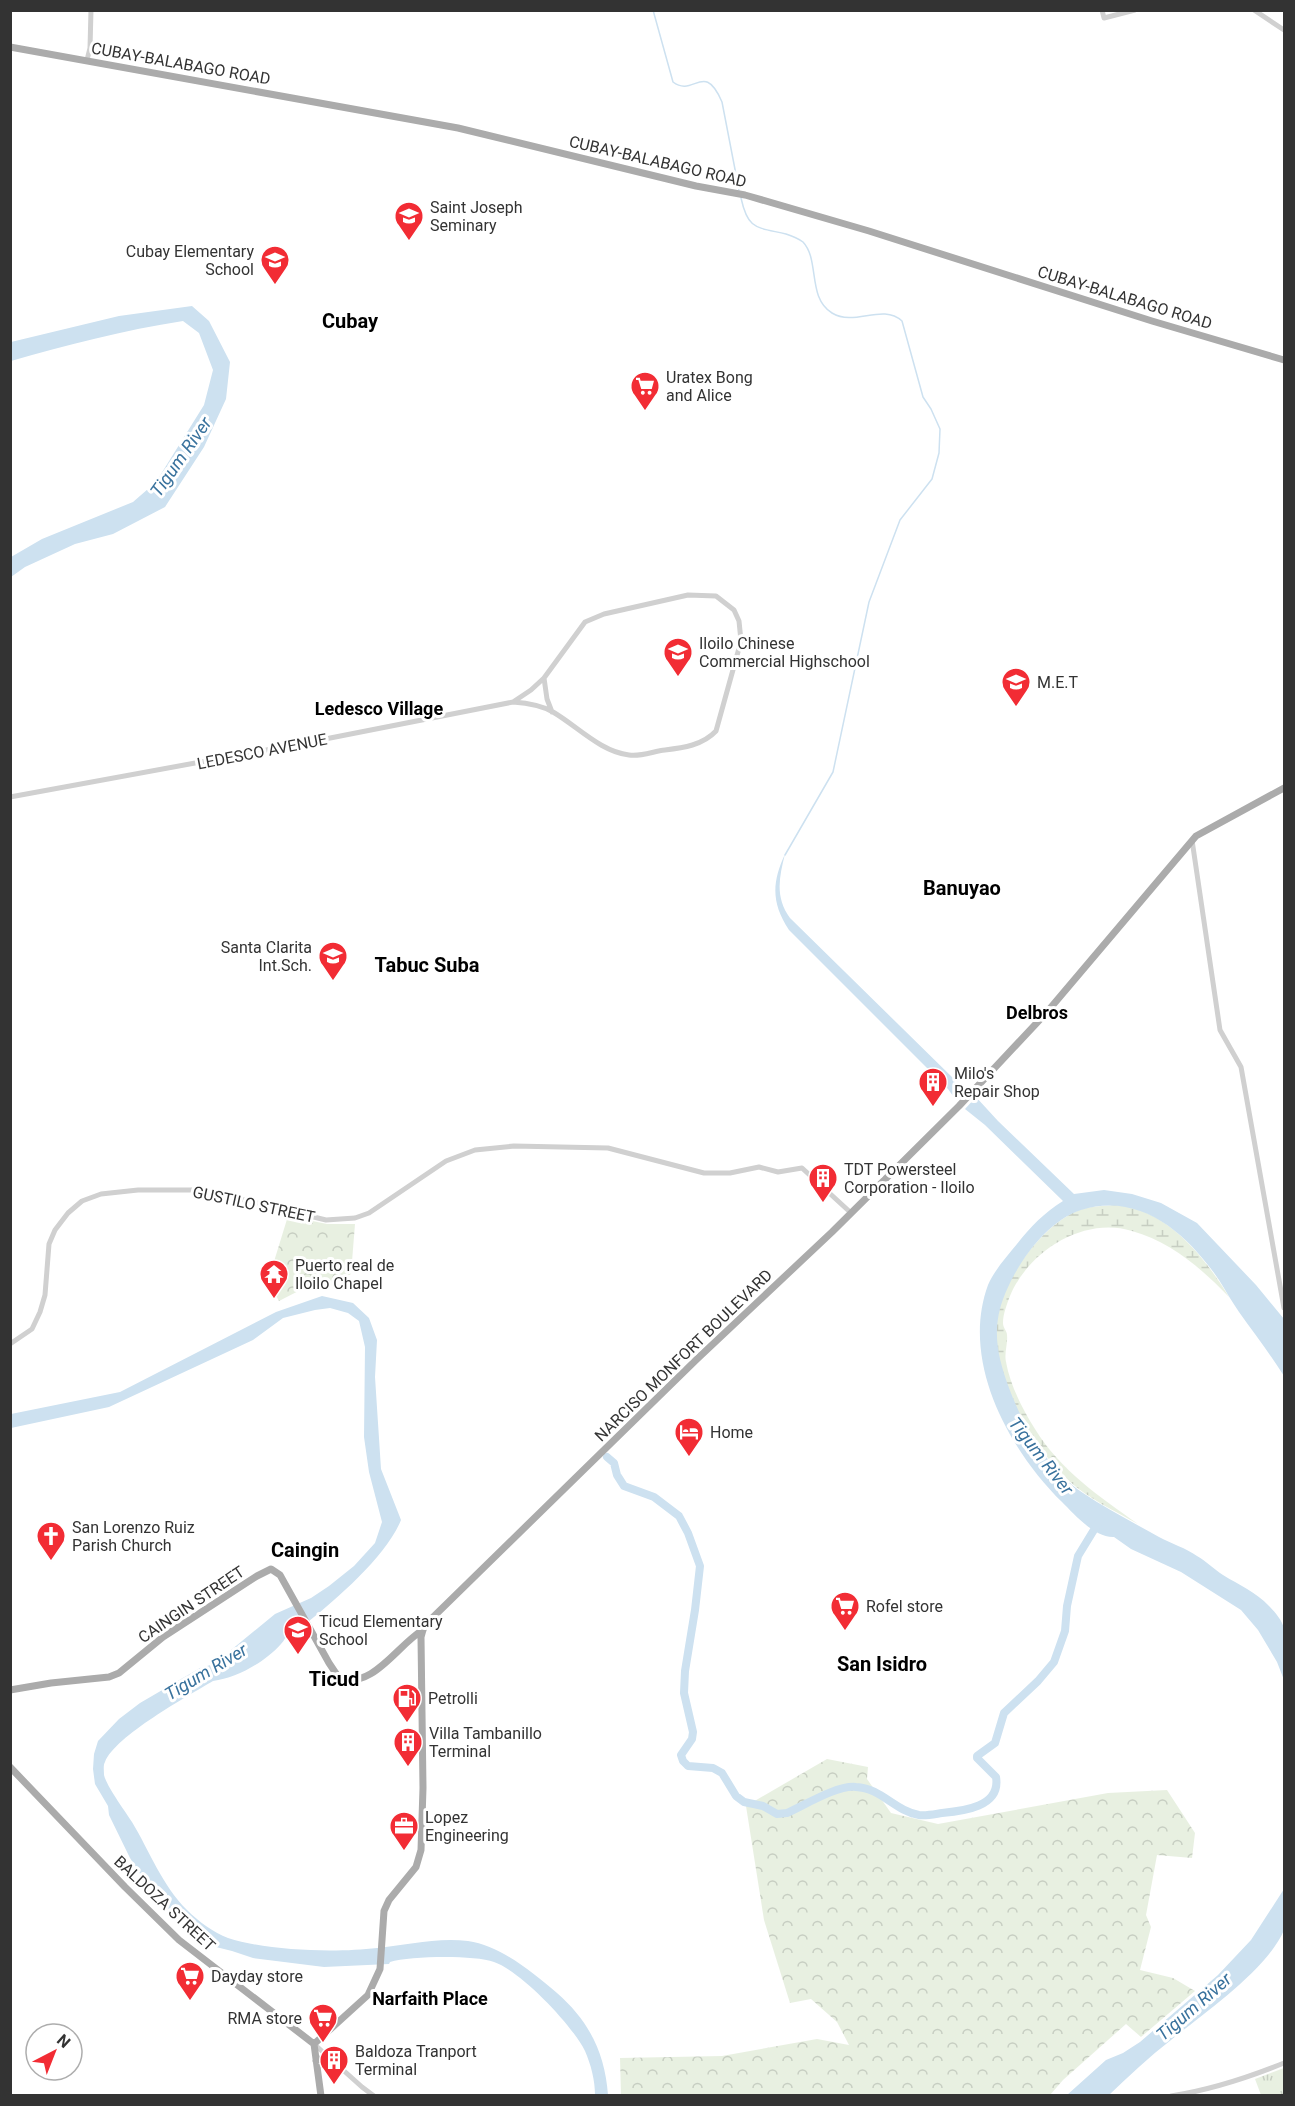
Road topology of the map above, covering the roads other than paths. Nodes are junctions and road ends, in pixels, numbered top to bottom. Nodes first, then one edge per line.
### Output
1 (91, 10) edge
2 (1102, 10) edge
3 (1135, 10) edge
4 (1254, 10) edge
5 (1284, 30) edge
6 (10, 47) edge
7 (87, 60) junction
8 (1284, 360) edge
9 (544, 678) junction
10 (513, 702) junction
11 (552, 712) junction
12 (1284, 788) edge
13 (10, 797) edge
14 (1192, 840) junction
15 (850, 1212) junction
16 (1284, 1308) edge
17 (10, 1344) edge
18 (423, 1630) junction
19 (10, 1690) edge
20 (10, 1767) edge
21 (314, 2044) junction
22 (328, 2056) junction
23 (316, 2061) junction
24 (1284, 2063) edge
25 (321, 2096) edge
26 (374, 2096) edge
27 (1171, 2096) edge

1 - 7 street
2 - 3 street
4 - 5 street
6 - 7 main road, CUBAY-BALABAGO ROAD
7 - 8 main road, CUBAY-BALABAGO ROAD
9 - 10 street
9 - 11 street
9 - 11 street
10 - 11 street
10 - 13 street, LEDESCO AVENUE
12 - 14 main road, NARCISO MONFORT BOULEVARD
14 - 15 main road, NARCISO MONFORT BOULEVARD
14 - 16 street
15 - 17 street, GUSTILO STREET
15 - 18 main road, NARCISO MONFORT BOULEVARD
18 - 19 main road, CAINGIN STREET
18 - 21 main road
20 - 21 main road, BALDOZA STREET
21 - 22 street
21 - 23 main road
22 - 23 main road
22 - 26 street
23 - 25 main road
24 - 27 street

